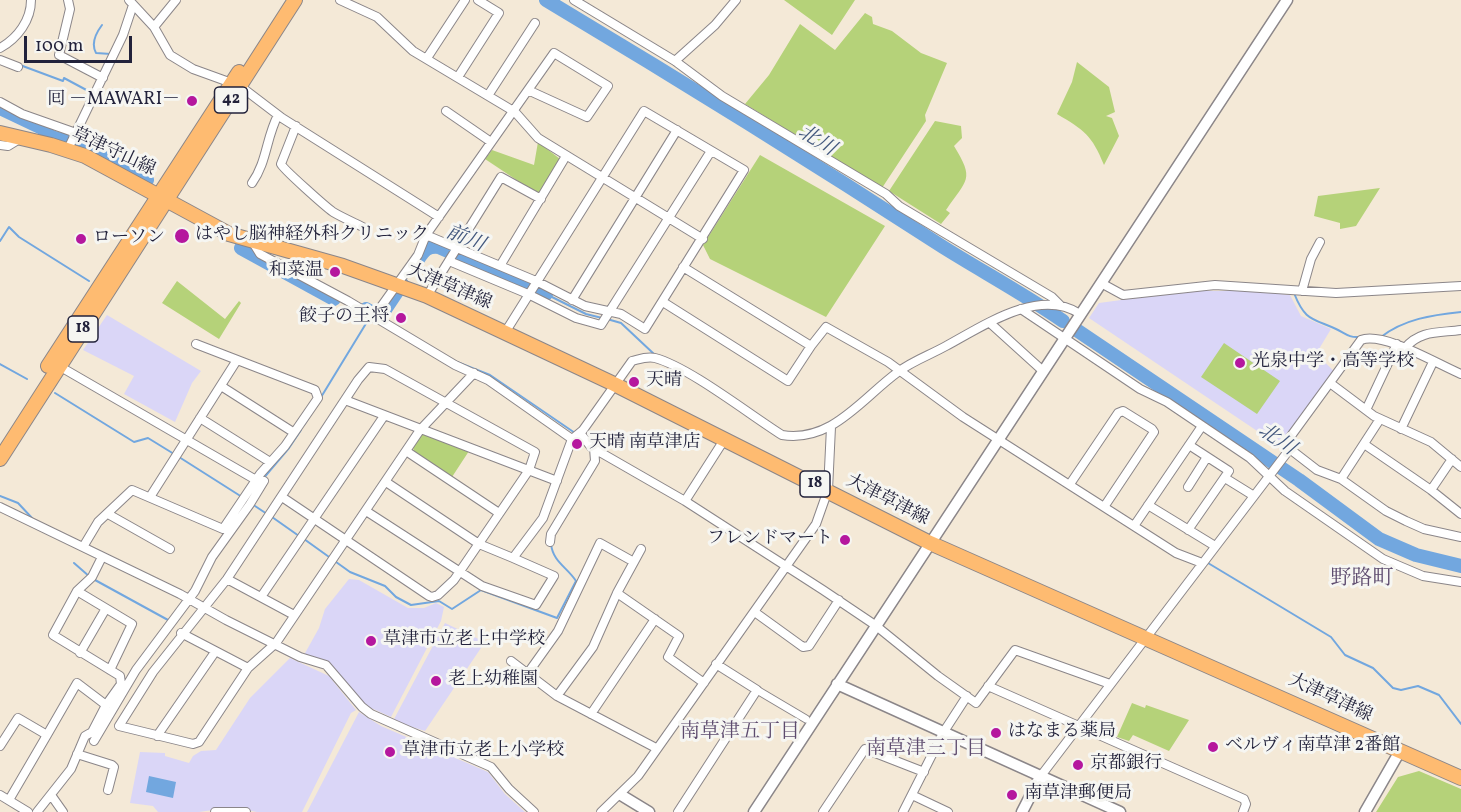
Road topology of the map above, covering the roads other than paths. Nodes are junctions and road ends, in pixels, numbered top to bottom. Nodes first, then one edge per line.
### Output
1 (31, 0) edge
2 (68, 0) edge
3 (176, 0) edge
4 (286, 0) edge
5 (295, 0) edge
6 (340, 0) edge
7 (465, 0) edge
8 (478, 0) edge
9 (574, 0) edge
10 (736, 0) edge
11 (1287, 0) edge
12 (131, 3) edge
13 (535, 23) dead end
14 (154, 27) junction
15 (0, 48) edge
16 (427, 58) junction
17 (0, 60) edge
18 (675, 61) junction
19 (18, 67) dead end
20 (458, 77) junction
21 (104, 78) junction
22 (236, 84) junction
23 (530, 91) junction
24 (489, 94) junction
25 (0, 102) edge
26 (446, 111) dead end
27 (515, 112) junction
28 (278, 115) junction
29 (296, 126) junction
30 (677, 130) junction
31 (0, 133) edge
32 (76, 133) junction
33 (22, 137) junction
34 (491, 142) junction
35 (0, 145) edge
36 (68, 149) junction
37 (711, 151) junction
38 (566, 156) junction
39 (600, 178) junction
40 (252, 183) dead end
41 (162, 197) junction
42 (635, 198) junction
43 (541, 199) junction
44 (439, 217) junction
45 (668, 219) junction
46 (367, 229) dead end
47 (426, 235) junction
48 (703, 239) junction
49 (252, 241) junction
50 (1320, 242) dead end
51 (453, 255) junction
52 (500, 266) junction
53 (683, 267) junction
54 (536, 281) junction
55 (1101, 283) junction
56 (395, 284) junction
57 (1461, 286) edge
58 (1302, 291) junction
59 (528, 294) junction
60 (428, 296) junction
61 (572, 300) junction
62 (663, 302) junction
63 (1058, 305) junction
64 (1024, 308) junction
65 (611, 312) junction
66 (1078, 317) junction
67 (373, 318) junction
68 (990, 322) junction
69 (1461, 330) edge
70 (506, 332) junction
71 (1067, 336) junction
72 (196, 344) dead end
73 (811, 346) junction
74 (1401, 346) junction
75 (237, 360) junction
76 (1433, 362) junction
77 (59, 366) junction
78 (899, 371) junction
79 (1043, 371) junction
80 (474, 373) junction
81 (1461, 374) edge
82 (1330, 383) junction
83 (614, 384) junction
84 (220, 386) junction
85 (345, 400) junction
86 (444, 403) junction
87 (1366, 410) junction
88 (384, 416) junction
89 (200, 418) junction
90 (1380, 419) junction
91 (1202, 426) junction
92 (831, 428) junction
93 (1401, 429) junction
94 (420, 430) junction
95 (293, 432) junction
96 (576, 436) junction
97 (186, 437) junction
98 (999, 438) junction
99 (724, 440) junction
100 (0, 442) edge
101 (1364, 444) junction
102 (1190, 445) junction
103 (594, 448) junction
104 (1286, 450) junction
105 (406, 451) junction
106 (1207, 457) junction
107 (0, 459) edge
108 (1452, 459) junction
109 (270, 462) junction
110 (1461, 467) edge
111 (529, 470) junction
112 (1270, 475) junction
113 (1225, 478) junction
114 (1341, 479) junction
115 (260, 480) junction
116 (557, 480) junction
117 (386, 482) junction
118 (1070, 484) junction
119 (1188, 487) dead end
120 (828, 490) junction
121 (1431, 490) junction
122 (150, 496) junction
123 (1254, 496) junction
124 (282, 497) junction
125 (685, 501) junction
126 (1148, 505) junction
127 (0, 507) edge
128 (1104, 507) junction
129 (366, 511) junction
130 (499, 513) junction
131 (108, 514) junction
132 (1461, 514) edge
133 (236, 517) junction
134 (314, 518) junction
135 (1134, 526) junction
136 (1188, 530) junction
137 (1461, 537) edge
138 (346, 540) junction
139 (550, 542) dead end
140 (930, 543) junction
141 (479, 544) junction
142 (1215, 546) junction
143 (83, 547) junction
144 (171, 549) dead end
145 (641, 549) dead end
146 (102, 556) junction
147 (513, 558) junction
148 (634, 562) junction
149 (1202, 562) junction
150 (787, 567) junction
151 (459, 572) junction
152 (226, 579) junction
153 (1461, 582) edge
154 (77, 591) junction
155 (616, 593) junction
156 (261, 597) junction
157 (190, 599) junction
158 (838, 600) junction
159 (205, 606) junction
160 (105, 610) junction
161 (756, 613) junction
162 (294, 615) junction
163 (655, 619) junction
164 (875, 625) junction
165 (181, 633) junction
166 (1145, 638) junction
167 (276, 643) junction
168 (215, 652) junction
169 (80, 653) junction
170 (511, 661) dead end
171 (716, 664) junction
172 (248, 668) junction
173 (110, 670) junction
174 (528, 673) junction
175 (704, 682) junction
176 (837, 684) junction
177 (1110, 684) junction
178 (988, 686) junction
179 (757, 690) junction
180 (557, 696) junction
181 (967, 696) junction
182 (106, 705) junction
183 (591, 714) junction
184 (806, 719) dead end
185 (1078, 725) junction
186 (943, 733) junction
187 (47, 735) junction
188 (157, 736) junction
189 (94, 741) dead end
190 (0, 746) edge
191 (656, 748) junction
192 (1400, 751) junction
193 (77, 754) junction
194 (924, 772) junction
195 (1040, 777) junction
196 (1461, 778) edge
197 (108, 790) dead end
198 (0, 795) edge
199 (51, 795) junction
200 (621, 795) junction
201 (912, 795) junction
202 (9, 800) junction
203 (28, 812) edge
204 (37, 812) edge
205 (63, 812) edge
206 (216, 812) edge
207 (246, 812) edge
208 (534, 812) edge
209 (601, 812) edge
210 (649, 812) edge
211 (678, 812) edge
212 (754, 812) edge
213 (823, 812) edge
214 (903, 812) edge
215 (948, 812) edge
216 (1022, 812) edge
217 (1120, 812) edge
218 (1243, 812) edge
219 (1365, 812) edge

1 - 15 street
2 - 21 street
3 - 14 street
4 - 22 main road, 草津守山線 / 42
5 - 22 main road, 草津守山線 / 42
6 - 16 street
7 - 16 street
8 - 20 street
9 - 18 street
10 - 18 street
11 - 55 street
12 - 14 street
12 - 21 street
13 - 24 street
14 - 22 street
16 - 20 street
17 - 19 street
18 - 63 street
20 - 24 street
21 - 32 street
22 - 28 street
22 - 41 main road, 草津守山線 / 42
23 - 23 street
23 - 27 street
24 - 27 street
25 - 32 street
26 - 34 street
27 - 34 street
27 - 38 street
28 - 29 street
28 - 40 street
29 - 44 street
29 - 46 street
30 - 37 street
30 - 39 street
30 - 42 street
31 - 33 main road, 草津守山線
32 - 36 street
33 - 35 street
33 - 36 main road, 草津守山線
34 - 44 street
36 - 41 main road, 草津守山線
37 - 45 street
37 - 48 street
38 - 39 street
38 - 43 street
39 - 42 street
39 - 54 street
41 - 49 main road, 大津草津線 / 18
41 - 77 main road, 18
41 - 100 main road, 18
42 - 45 street
42 - 61 street
43 - 51 street
43 - 52 street
44 - 47 street
45 - 48 street
45 - 65 street
47 - 51 street
47 - 56 street
48 - 53 street
49 - 56 main road, 大津草津線 / 18
49 - 67 street
50 - 58 street
51 - 52 street
51 - 59 street
51 - 60 street
52 - 54 street
53 - 62 street
53 - 73 street
54 - 59 street
54 - 61 street
55 - 58 street
55 - 66 street
56 - 60 main road, 大津草津線 / 18
56 - 67 street
57 - 58 street
59 - 65 street
59 - 70 street
60 - 70 main road, 大津草津線 / 18
61 - 65 street
62 - 65 street
62 - 73 street
63 - 64 street
63 - 66 street
64 - 68 street
64 - 71 street
66 - 71 street
67 - 80 street
68 - 78 street
68 - 79 street
69 - 74 street
70 - 83 main road, 大津草津線 / 18
71 - 79 street
71 - 91 street
72 - 75 street
73 - 78 street
74 - 76 street
74 - 82 street
74 - 87 street
75 - 84 street
75 - 95 street
76 - 81 street
76 - 93 street
77 - 97 street
77 - 107 main road, 18
78 - 92 street
78 - 98 street
79 - 98 street
80 - 86 street
80 - 96 street
82 - 87 street
82 - 104 street
83 - 92 street
83 - 96 street
83 - 99 main road, 大津草津線 / 18
84 - 89 street
84 - 95 street
85 - 86 street
85 - 88 street
85 - 124 street
86 - 94 street
86 - 111 street
87 - 90 street
88 - 94 street
88 - 134 street
89 - 97 street
89 - 109 street
90 - 93 street
90 - 101 street
91 - 102 street
91 - 112 street
92 - 120 street
93 - 108 street
94 - 105 street
94 - 111 street
95 - 109 street
96 - 103 street
96 - 116 street
97 - 115 street
97 - 122 street
98 - 118 street
98 - 140 street
99 - 120 main road, 大津草津線 / 18
99 - 125 street
101 - 114 street
101 - 121 street
102 - 106 street
102 - 126 street
103 - 125 street
103 - 139 street
104 - 112 street
104 - 114 street
105 - 117 street
105 - 130 street
106 - 113 street
106 - 119 street
108 - 110 street
108 - 121 street
109 - 115 street
111 - 116 street
111 - 130 street
112 - 123 street
112 - 153 street
113 - 123 street
113 - 136 street
114 - 137 street
115 - 133 street
116 - 147 street
117 - 129 street
117 - 141 street
118 - 128 street
118 - 128 street
120 - 140 main road, 大津草津線 / 18
120 - 150 street
121 - 132 street
122 - 131 street
122 - 133 street
123 - 142 street
124 - 134 street
124 - 152 street
125 - 150 street
126 - 135 street
126 - 136 street
127 - 143 street
128 - 135 street
129 - 138 street
129 - 151 street
130 - 141 street
131 - 143 street
131 - 144 street
133 - 157 street
134 - 138 street
134 - 156 street
135 - 149 street
136 - 142 street
138 - 151 street
138 - 162 street
140 - 164 street
140 - 166 main road, 大津草津線 / 18
141 - 147 street
141 - 151 street
142 - 149 street
143 - 146 street
145 - 148 street
146 - 154 street
146 - 157 street
147 - 151 street
148 - 155 street
148 - 174 street
149 - 166 street
150 - 158 street
150 - 161 street
152 - 156 street
152 - 159 street
154 - 160 street
154 - 169 street
155 - 163 street
155 - 180 street
156 - 162 street
157 - 159 street
157 - 189 street
158 - 161 street
158 - 164 street
159 - 165 street
159 - 167 street
160 - 169 street
160 - 173 street
161 - 171 street
162 - 167 street
163 - 175 street
163 - 183 street
164 - 176 street
164 - 181 street
165 - 168 street
165 - 188 street
166 - 177 street
166 - 192 main road, 大津草津線 / 18
167 - 172 street
167 - 208 street
168 - 172 street
168 - 188 street
169 - 173 street
170 - 174 street
171 - 175 street
171 - 179 street
172 - 188 street
173 - 182 street
174 - 180 street
175 - 191 street
176 - 186 street
176 - 212 street
177 - 178 street
177 - 185 street
178 - 181 street
178 - 185 street
179 - 184 street
179 - 211 street
180 - 183 street
181 - 186 street
182 - 187 street
182 - 193 street
183 - 191 street
185 - 195 street
185 - 218 street
186 - 194 street
186 - 195 street
187 - 190 street
187 - 202 street
191 - 200 street
192 - 196 main road, 大津草津線 / 18
192 - 219 street
193 - 197 street
193 - 199 street
194 - 201 street
194 - 213 street
195 - 216 street
195 - 217 street
198 - 202 street
199 - 204 street
199 - 205 street
200 - 209 street
200 - 210 street
201 - 214 street
201 - 215 street
202 - 203 street
206 - 207 street

